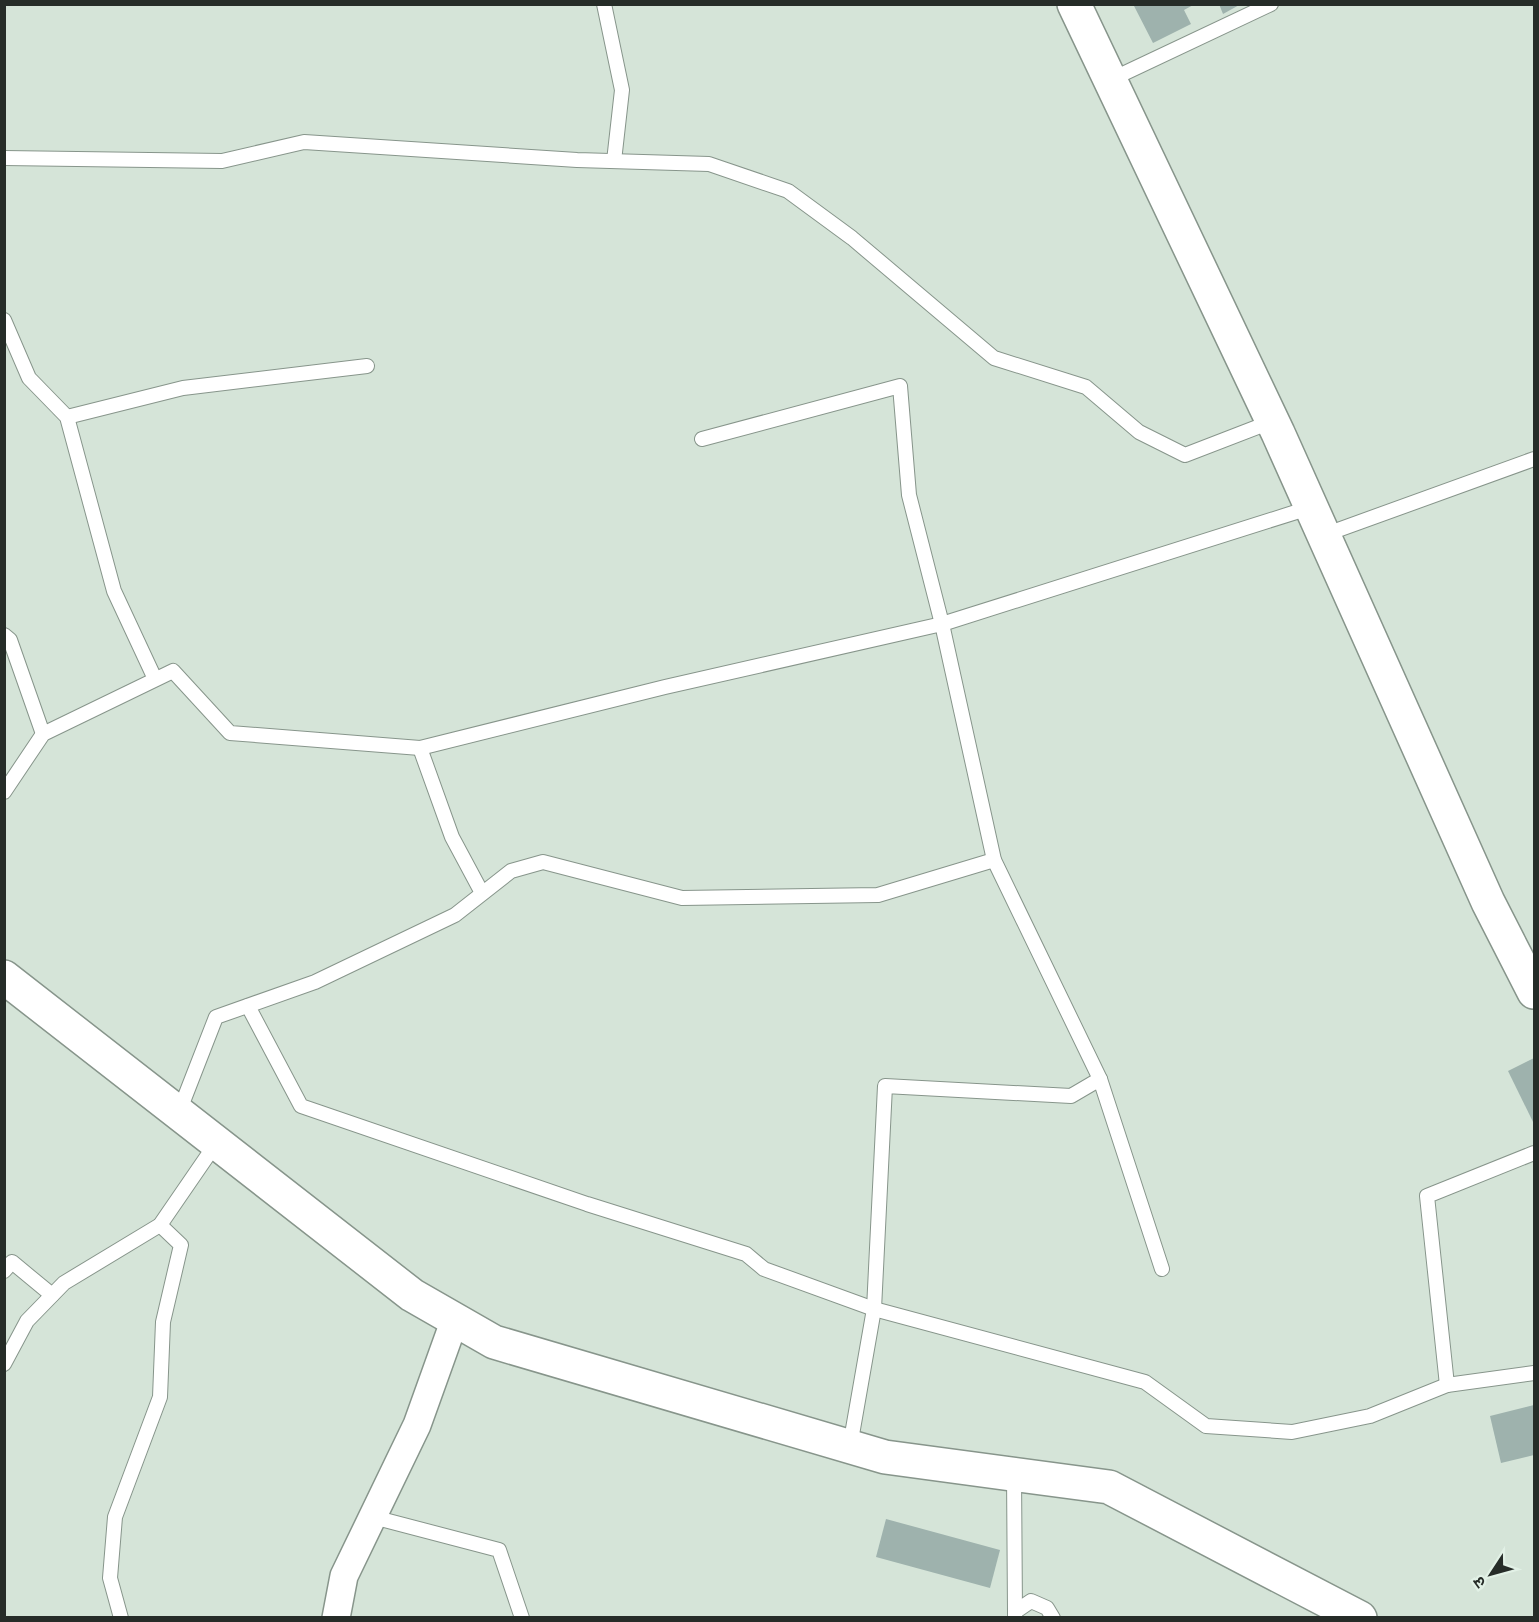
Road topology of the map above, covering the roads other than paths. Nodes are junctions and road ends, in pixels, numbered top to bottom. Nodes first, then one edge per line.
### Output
1 (604, 4) edge
2 (1074, 4) edge
3 (1271, 4) edge
4 (1110, 80) junction
5 (4, 158) edge
6 (614, 161) junction
7 (4, 320) edge
8 (367, 366) dead end
9 (67, 417) junction
10 (1273, 421) junction
11 (702, 439) dead end
12 (1534, 459) edge
13 (1318, 521) junction
14 (942, 624) junction
15 (4, 635) edge
16 (155, 679) junction
17 (43, 734) junction
18 (420, 748) junction
19 (4, 792) edge
20 (994, 860) junction
21 (482, 893) junction
22 (4, 976) edge
23 (1534, 992) edge
24 (248, 1006) junction
25 (1100, 1079) junction
26 (179, 1112) junction
27 (217, 1142) junction
28 (1534, 1153) edge
29 (160, 1225) junction
30 (1162, 1269) dead end
31 (4, 1271) edge
32 (52, 1295) junction
33 (874, 1309) junction
34 (455, 1320) junction
35 (4, 1364) edge
36 (1534, 1373) edge
37 (1447, 1385) junction
38 (850, 1446) junction
39 (1014, 1474) junction
40 (373, 1516) junction
41 (1015, 1615) edge
42 (121, 1617) edge
43 (336, 1617) edge
44 (522, 1617) edge
45 (1053, 1617) edge
46 (1360, 1617) edge

1 - 6 lane
2 - 4 street
3 - 4 lane
4 - 10 street
5 - 6 lane
6 - 10 lane
7 - 9 lane
8 - 9 lane
9 - 16 lane
10 - 13 street
11 - 14 lane
12 - 13 lane
13 - 14 lane
13 - 23 street
14 - 18 lane
14 - 20 lane
15 - 17 lane
16 - 17 lane
16 - 18 lane
17 - 19 lane
18 - 21 lane
20 - 21 lane
20 - 25 lane
21 - 24 lane
22 - 26 street
24 - 26 lane
24 - 33 lane
25 - 30 lane
25 - 33 lane
26 - 27 street
27 - 29 lane
27 - 34 street
28 - 37 lane
29 - 32 lane
29 - 42 lane
31 - 32 lane
32 - 35 lane
33 - 37 lane
33 - 38 lane
34 - 38 street
34 - 40 street
36 - 37 lane
38 - 39 street
39 - 41 lane
39 - 46 street
40 - 43 street
40 - 44 lane
41 - 45 lane

